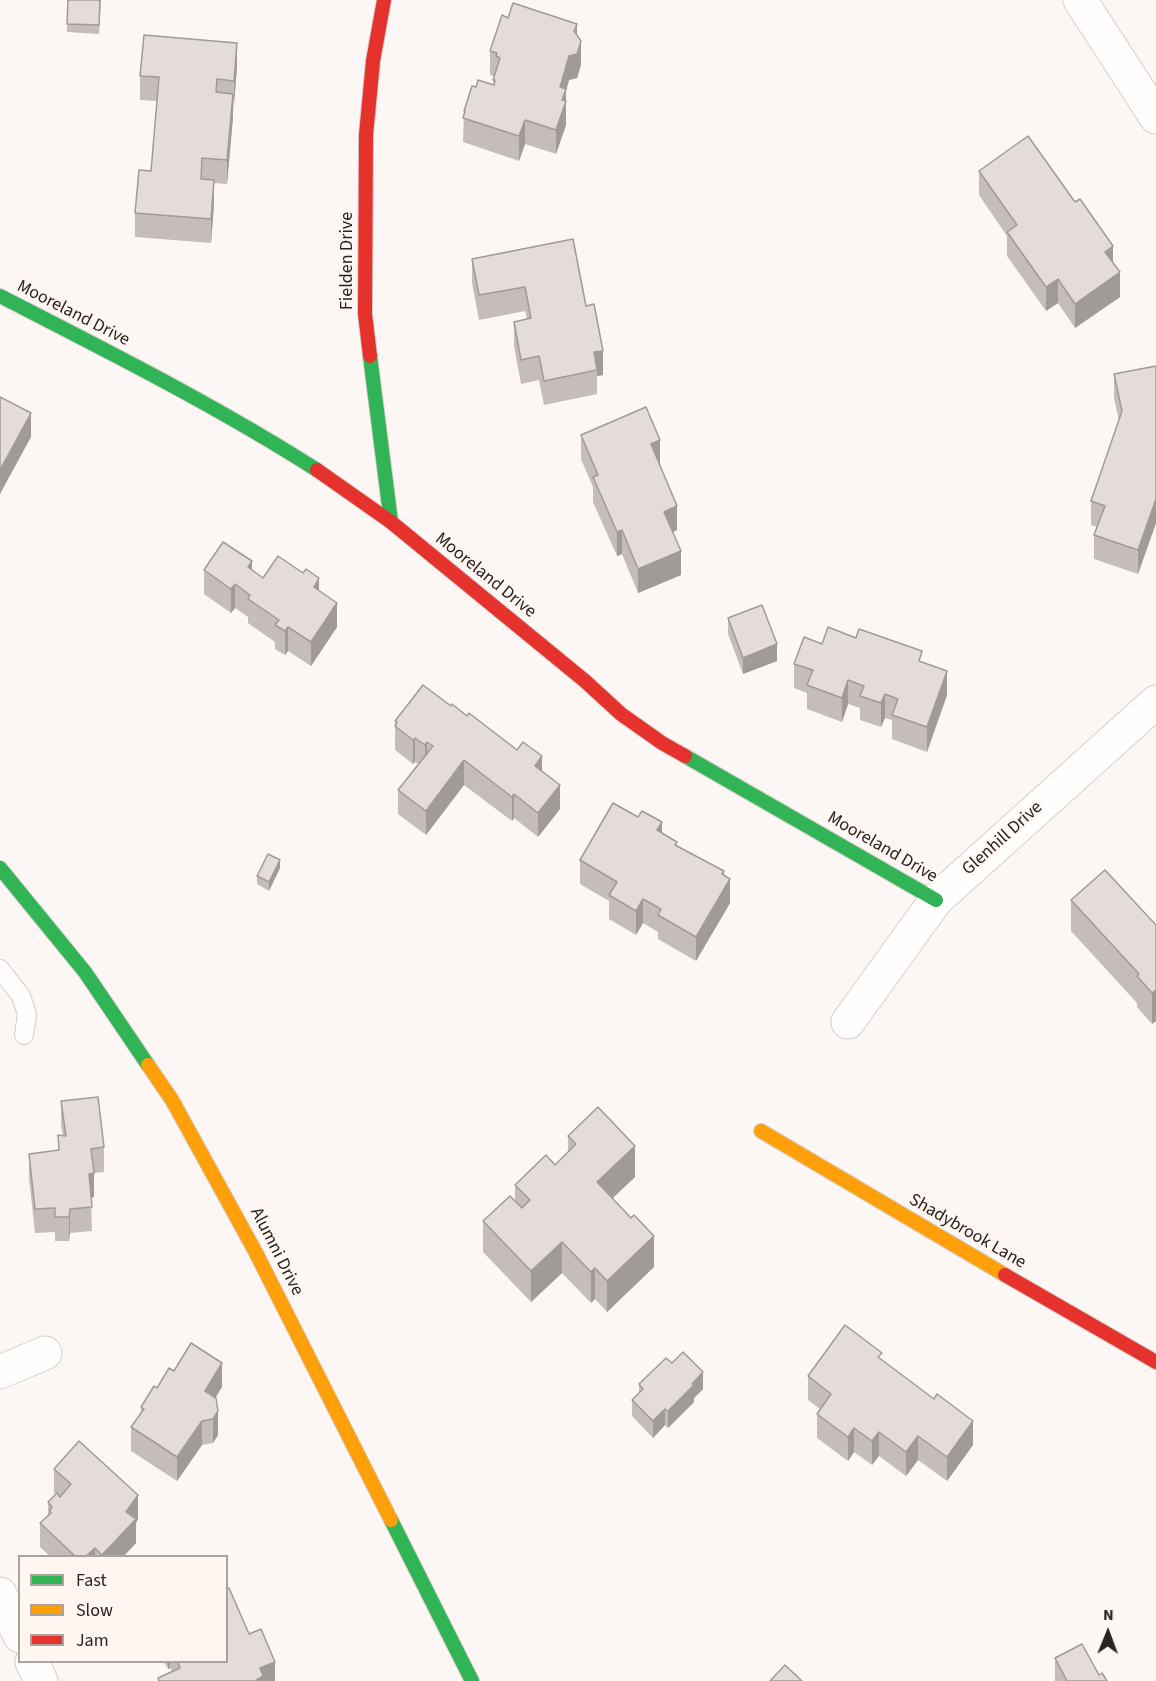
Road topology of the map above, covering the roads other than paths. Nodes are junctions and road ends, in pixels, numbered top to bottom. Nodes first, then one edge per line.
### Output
1 (384, 0) edge
2 (1080, 0) edge
3 (1156, 117) edge
4 (0, 296) edge
5 (391, 522) junction
6 (1156, 702) edge
7 (0, 868) edge
8 (936, 900) junction
9 (0, 969) edge
10 (848, 1022) dead end
11 (24, 1035) dead end
12 (761, 1131) dead end
13 (45, 1353) dead end
14 (1156, 1362) edge
15 (0, 1372) edge
16 (0, 1594) edge
17 (18, 1632) edge
18 (32, 1663) edge
19 (41, 1681) edge
20 (472, 1681) edge

1 - 5 street, Fielden Drive
2 - 3 street
4 - 5 street, Mooreland Drive
5 - 8 street, Mooreland Drive
6 - 8 street, Glenhill Drive
7 - 20 street, Alumni Drive
8 - 10 street, Glenhill Drive
9 - 11 lane
12 - 14 street, Shadybrook Lane
13 - 15 street
16 - 17 street
18 - 19 street

